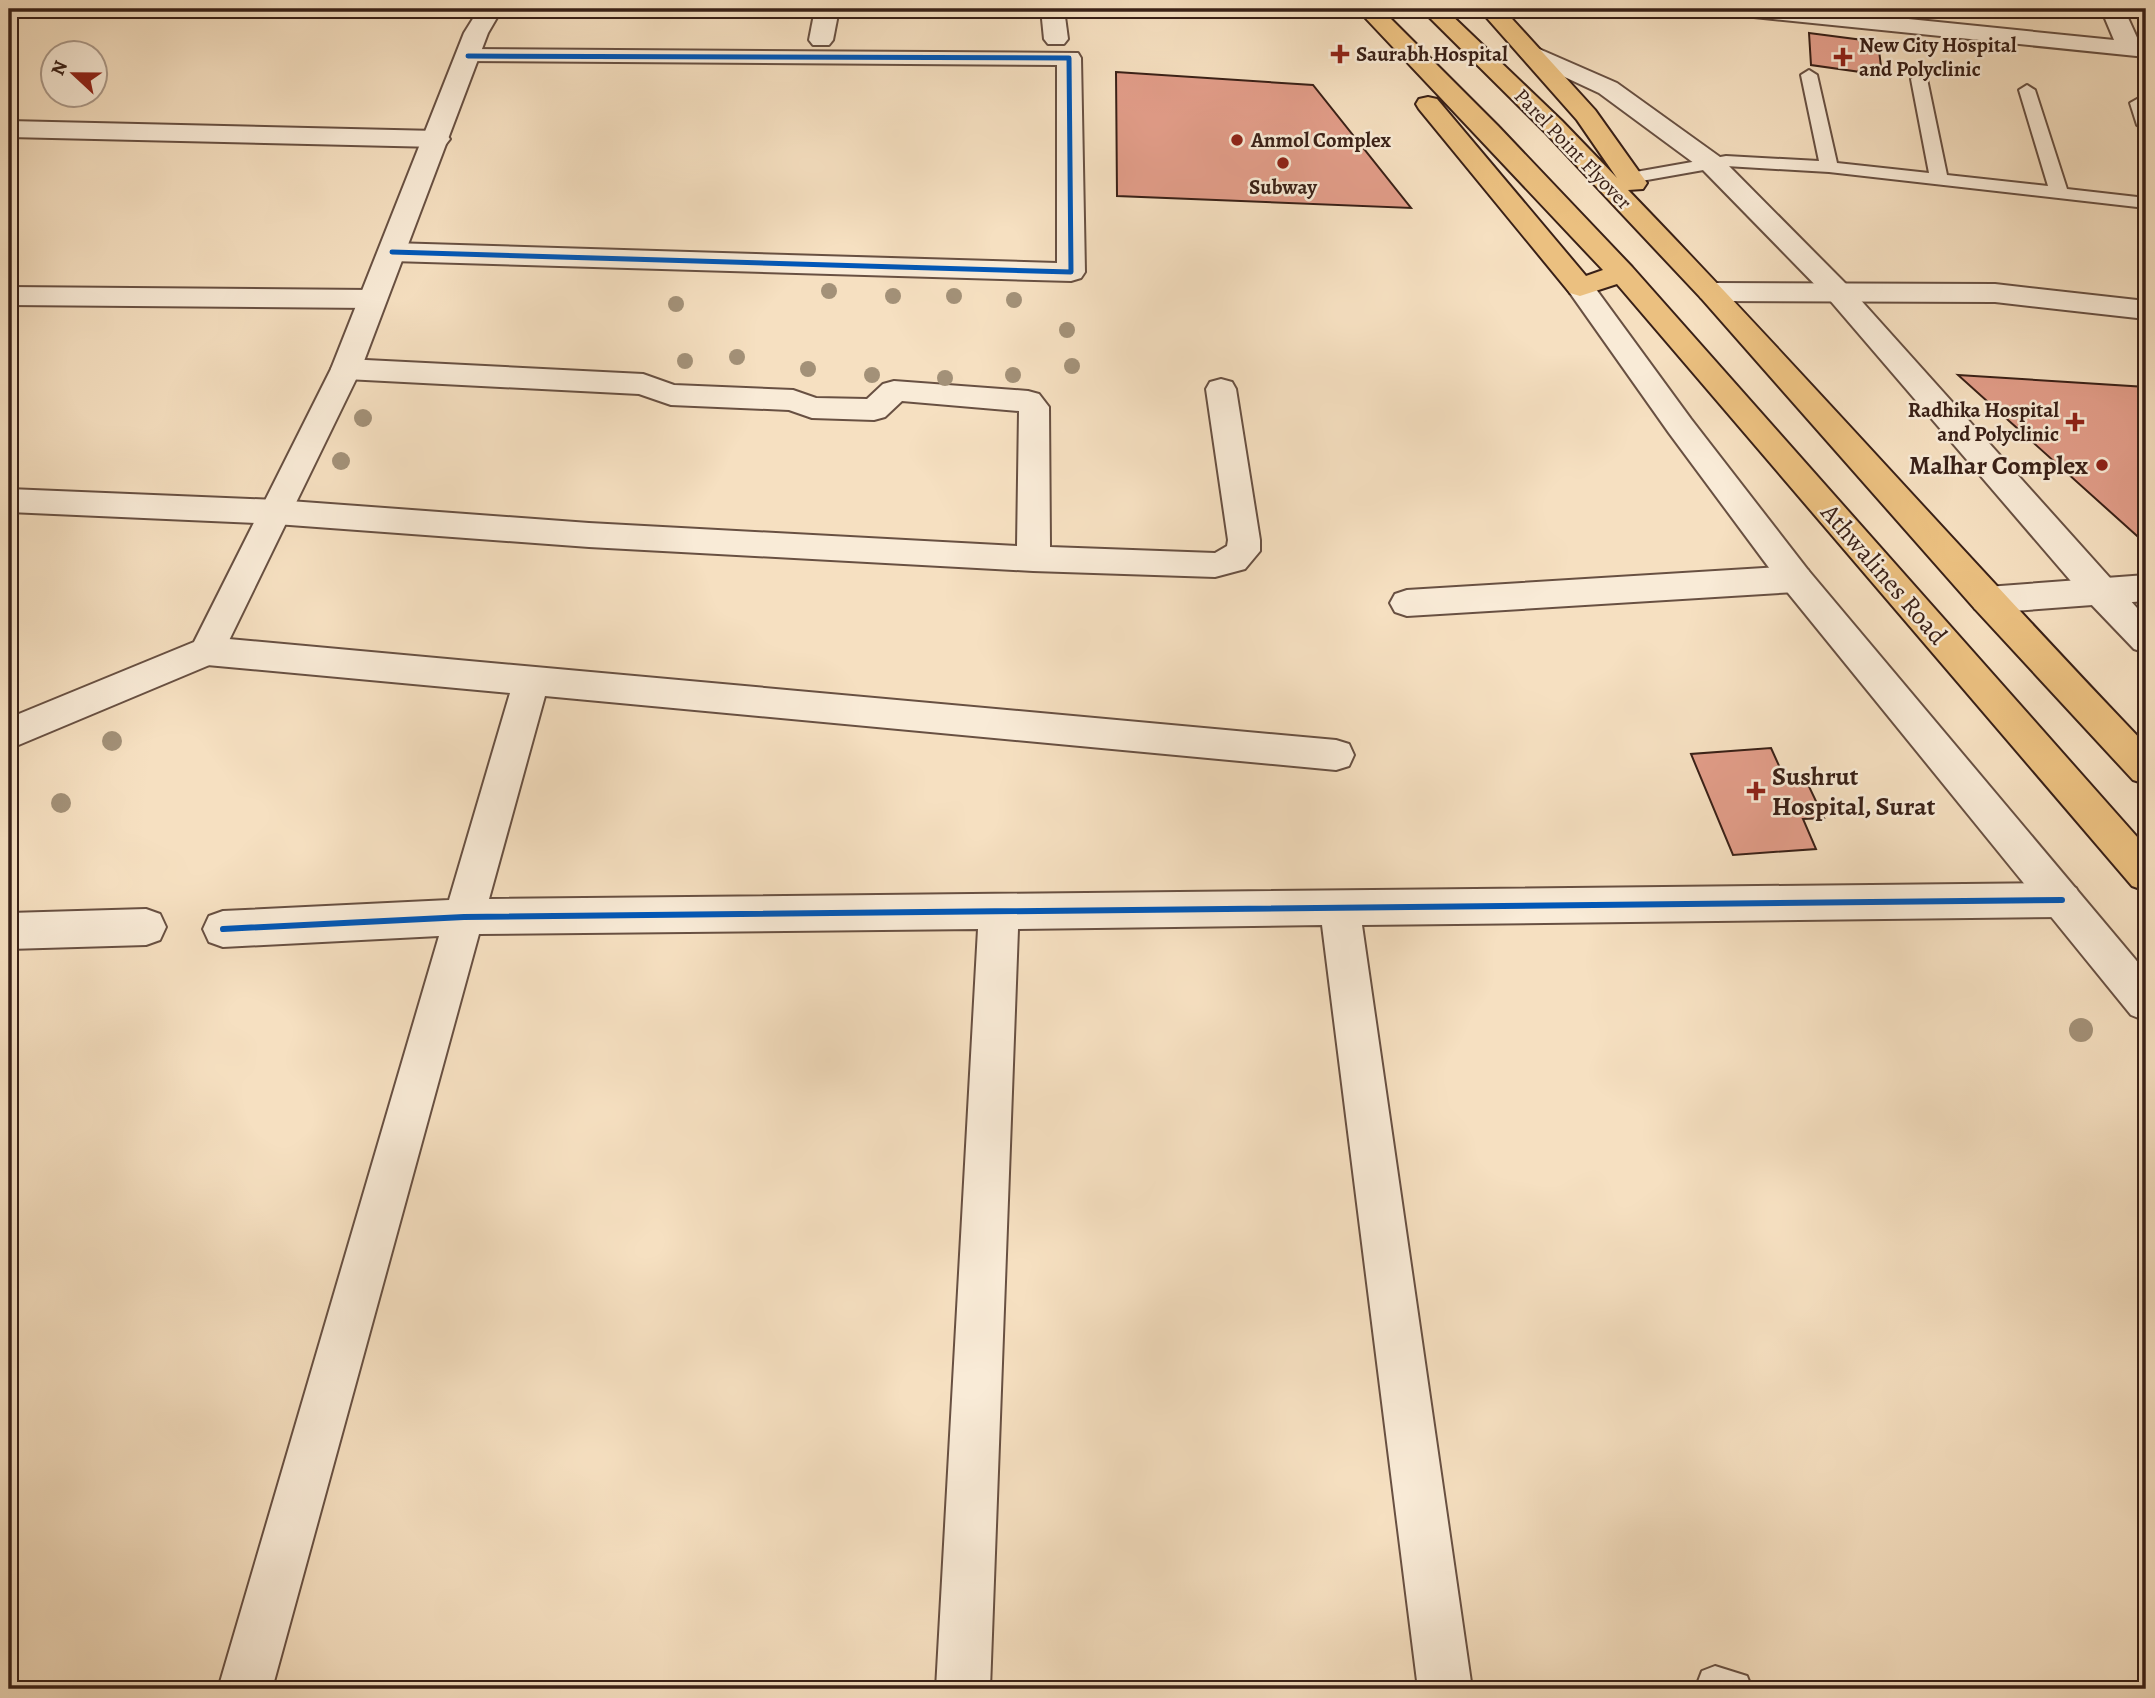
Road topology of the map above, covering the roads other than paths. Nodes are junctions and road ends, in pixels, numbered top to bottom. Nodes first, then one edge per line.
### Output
1 (478, 9) edge
2 (490, 9) edge
3 (827, 9) edge
4 (1052, 9) edge
5 (1432, 9) edge
6 (1491, 9) edge
7 (1744, 9) edge
8 (1991, 9) edge
9 (2113, 9) edge
10 (1358, 13) edge
11 (1862, 15) edge
12 (2000, 34) junction
13 (1056, 39) dead end
14 (821, 40) dead end
15 (2138, 49) edge
16 (1530, 52) junction
17 (468, 56) junction
18 (1809, 75) dead end
19 (1919, 79) dead end
20 (2027, 90) dead end
21 (2139, 103) dead end
22 (2146, 125) edge
23 (9, 128) edge
24 (437, 139) junction
25 (1711, 163) junction
26 (1829, 167) junction
27 (1630, 177) junction
28 (1939, 179) junction
29 (2059, 192) junction
30 (2146, 203) edge
31 (392, 252) junction
32 (1622, 273) junction
33 (1580, 287) junction
34 (1711, 292) junction
35 (1838, 292) junction
36 (9, 296) edge
37 (371, 299) junction
38 (2146, 310) edge
39 (346, 369) junction
40 (1221, 389) dead end
41 (9, 501) edge
42 (276, 512) junction
43 (1033, 559) junction
44 (1796, 579) junction
45 (2146, 588) edge
46 (2100, 592) junction
47 (1987, 600) junction
48 (1407, 603) dead end
49 (2146, 640) edge
50 (207, 651) junction
51 (531, 681) junction
52 (9, 734) edge
53 (1336, 755) dead end
54 (2146, 769) edge
55 (2146, 874) edge
56 (2062, 900) junction
57 (1340, 908) junction
58 (999, 912) junction
59 (464, 917) junction
60 (146, 927) dead end
61 (223, 929) dead end
62 (9, 931) edge
63 (2146, 1002) edge
64 (245, 1689) edge
65 (963, 1689) edge
66 (1445, 1689) edge

1 - 2 street
2 - 17 street
3 - 14 street
4 - 13 street
5 - 34 main road, Parel Point Flyover
6 - 16 main road
7 - 11 street
8 - 12 street
9 - 15 street
10 - 32 main road, Parel Point Flyover
10 - 33 main road
11 - 12 street
12 - 15 street
16 - 25 street
16 - 27 main road
17 - 24 street
17 - 31 street
18 - 26 lane
19 - 28 lane
20 - 29 lane
21 - 22 lane
23 - 24 street
24 - 31 street
25 - 26 lane
25 - 27 lane
25 - 35 street
26 - 28 lane
27 - 34 main road
28 - 29 lane
29 - 30 lane
31 - 37 street
32 - 33 main road
32 - 55 main road, Athwalines Road
33 - 44 street
34 - 35 street
34 - 47 main road
35 - 38 street
35 - 46 street
36 - 37 street
37 - 39 street
39 - 42 street
39 - 43 street
40 - 43 street
41 - 42 street
42 - 43 street
42 - 50 street
44 - 48 street
44 - 56 street
45 - 46 street
46 - 47 street
46 - 49 street
47 - 54 main road
50 - 51 street
50 - 52 street
51 - 53 street
51 - 59 street
56 - 57 street
56 - 63 street
57 - 58 street
57 - 66 street
58 - 59 street
58 - 65 street
59 - 61 street
59 - 64 street
60 - 62 street

